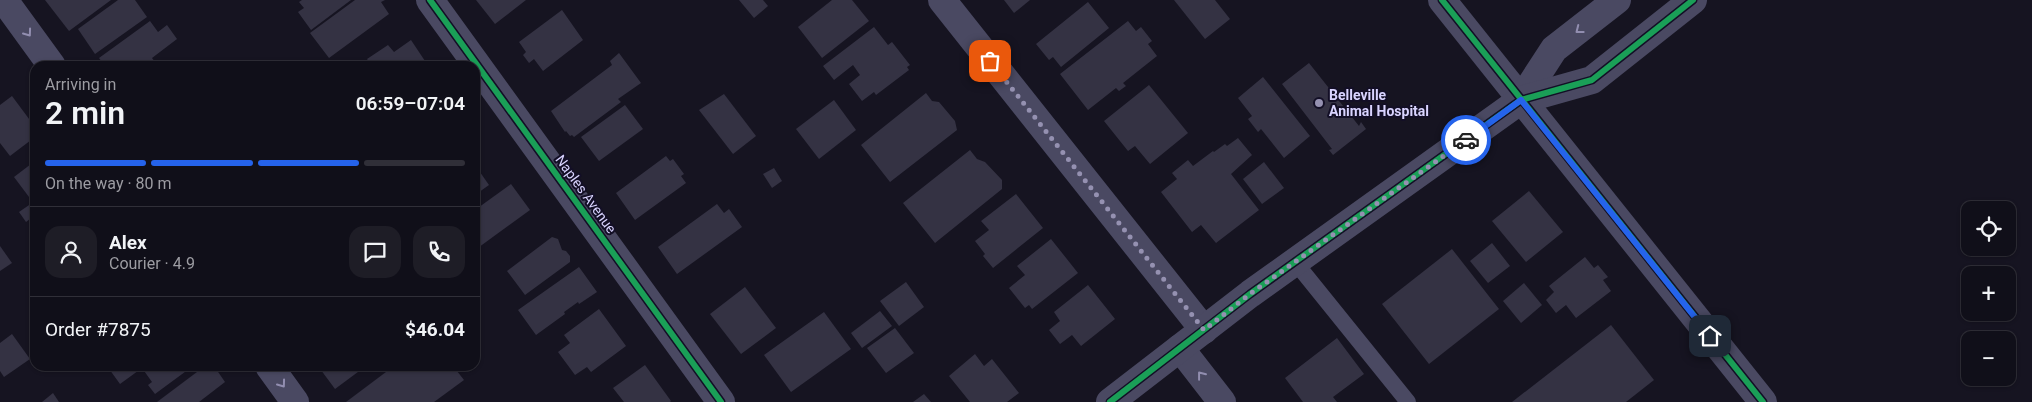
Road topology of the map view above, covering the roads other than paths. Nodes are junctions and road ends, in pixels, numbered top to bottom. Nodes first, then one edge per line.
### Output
1 (4, 0) edge
2 (430, 0) edge
3 (942, 0) edge
4 (1442, 0) edge
5 (1617, 0) edge
6 (1693, 0) edge
7 (48, 61) edge
8 (474, 61) edge
9 (480, 69) edge
10 (1521, 100) junction
11 (1294, 262) junction
12 (1204, 330) junction
13 (1180, 348) junction
14 (273, 371) edge
15 (295, 402) edge
16 (721, 402) edge
17 (1110, 402) edge
18 (1222, 402) edge
19 (1408, 402) edge
20 (1762, 402) edge

1 -> 7 street
2 - 8 street, Naples Avenue
3 - 12 street
4 - 10 street
5 -> 10 street
6 - 10 street
9 - 16 street, Naples Avenue
10 - 11 street
10 - 20 street
11 - 12 street
11 - 19 lane
12 - 13 street
13 - 17 street
18 -> 13 street
14 -> 15 street

